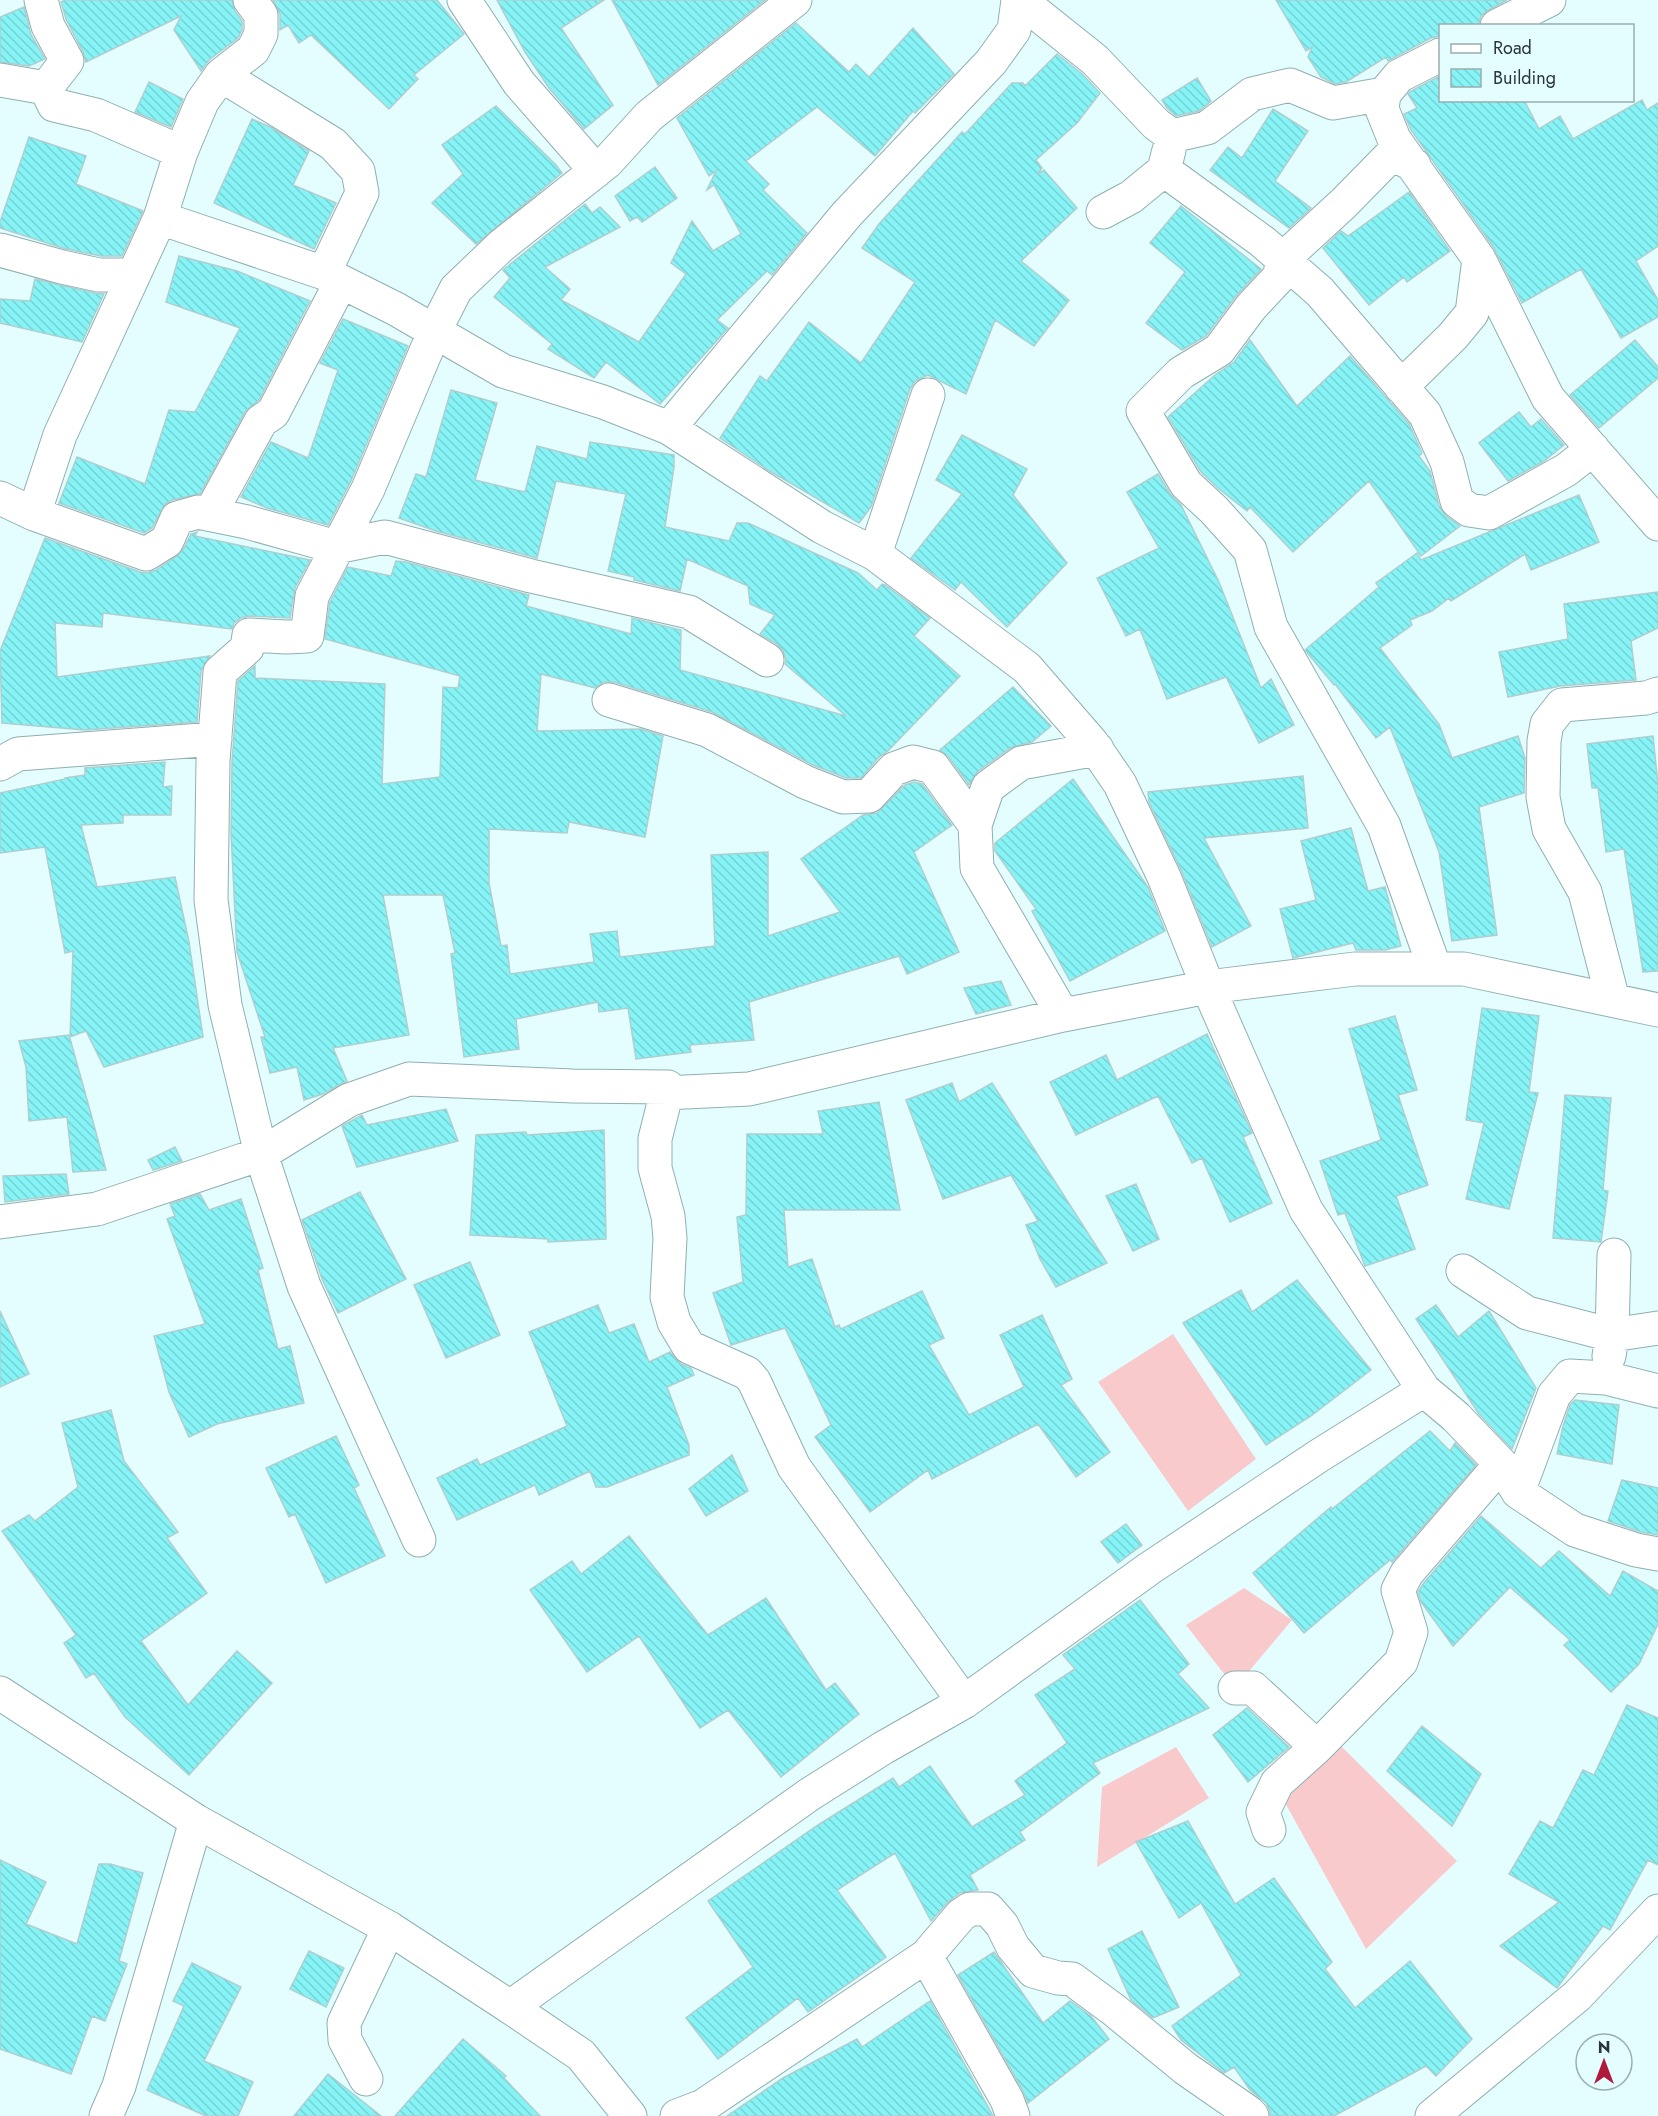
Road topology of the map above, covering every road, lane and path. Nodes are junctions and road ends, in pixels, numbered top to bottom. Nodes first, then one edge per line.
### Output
1 (41, 0) edge
2 (250, 0) edge
3 (464, 0) edge
4 (795, 0) edge
5 (1019, 0) edge
6 (1549, 0) edge
7 (1501, 24) edge
8 (1439, 56) edge
9 (221, 75) junction
10 (0, 80) edge
11 (46, 88) junction
12 (1384, 94) junction
13 (1172, 136) junction
14 (181, 152) junction
15 (1414, 165) junction
16 (1164, 170) junction
17 (596, 171) junction
18 (1104, 212) dead end
19 (160, 218) junction
20 (0, 250) edge
21 (1479, 259) junction
22 (1282, 260) junction
23 (133, 275) junction
24 (332, 278) junction
25 (435, 330) junction
26 (1401, 387) junction
27 (928, 395) dead end
28 (669, 428) junction
29 (1593, 449) junction
30 (0, 498) edge
31 (34, 514) junction
32 (210, 514) junction
33 (1658, 524) edge
34 (336, 547) junction
35 (875, 554) junction
36 (767, 660) dead end
37 (1658, 694) edge
38 (609, 700) dead end
39 (215, 739) junction
40 (1096, 749) junction
41 (0, 764) edge
42 (975, 825) junction
43 (1435, 969) junction
44 (1208, 987) junction
45 (1613, 1000) junction
46 (1658, 1010) edge
47 (1063, 1015) junction
48 (667, 1090) junction
49 (261, 1154) junction
50 (0, 1222) edge
51 (1614, 1255) dead end
52 (1463, 1271) dead end
53 (1658, 1328) edge
54 (1612, 1335) junction
55 (1606, 1378) junction
56 (1424, 1390) junction
57 (1658, 1391) edge
58 (1502, 1464) junction
59 (1518, 1492) junction
60 (419, 1540) dead end
61 (1658, 1554) edge
62 (1235, 1688) dead end
63 (0, 1693) edge
64 (964, 1702) junction
65 (1317, 1747) junction
66 (196, 1821) junction
67 (1269, 1830) dead end
68 (1658, 1911) edge
69 (389, 1928) junction
70 (926, 1956) junction
71 (510, 2007) junction
72 (366, 2079) dead end
73 (106, 2116) edge
74 (630, 2116) edge
75 (677, 2116) edge
76 (1013, 2116) edge
77 (1252, 2116) edge
78 (1432, 2116) edge

1 - 11 street
2 - 9 street
3 - 17 street
4 - 17 street
5 - 13 street
5 - 28 street
6 - 7 street
8 - 12 street
9 - 14 street
9 - 24 street
10 - 11 street
11 - 14 street
12 - 13 street
12 - 15 street
13 - 16 street
14 - 19 street
15 - 21 street
15 - 22 street
16 - 18 street
16 - 22 street
17 - 25 street
19 - 23 street
19 - 24 street
20 - 23 street
21 - 26 street
21 - 29 street
22 - 26 street
22 - 43 street
23 - 31 street
24 - 25 street
24 - 32 street
25 - 28 street
25 - 34 street
26 - 29 street
27 - 35 street
28 - 35 street
29 - 33 street
30 - 31 street
31 - 32 street
32 - 34 street
34 - 36 street
34 - 39 street
35 - 40 street
37 - 45 street
38 - 42 street
39 - 41 street
39 - 49 street
40 - 42 street
40 - 44 street
42 - 47 street
43 - 44 street
43 - 45 street
44 - 47 street
44 - 56 street
45 - 46 street
47 - 48 street
48 - 49 street
48 - 64 street
49 - 50 street
49 - 60 street
51 - 54 street
52 - 54 street
53 - 54 street
54 - 55 street
55 - 57 street
55 - 59 street
56 - 58 street
56 - 64 street
58 - 59 street
58 - 65 street
59 - 61 street
62 - 65 street
63 - 66 street
64 - 71 street
65 - 67 street
66 - 69 street
66 - 73 street
68 - 78 street
69 - 71 street
69 - 72 street
70 - 75 street
70 - 76 street
70 - 77 street
71 - 74 street

